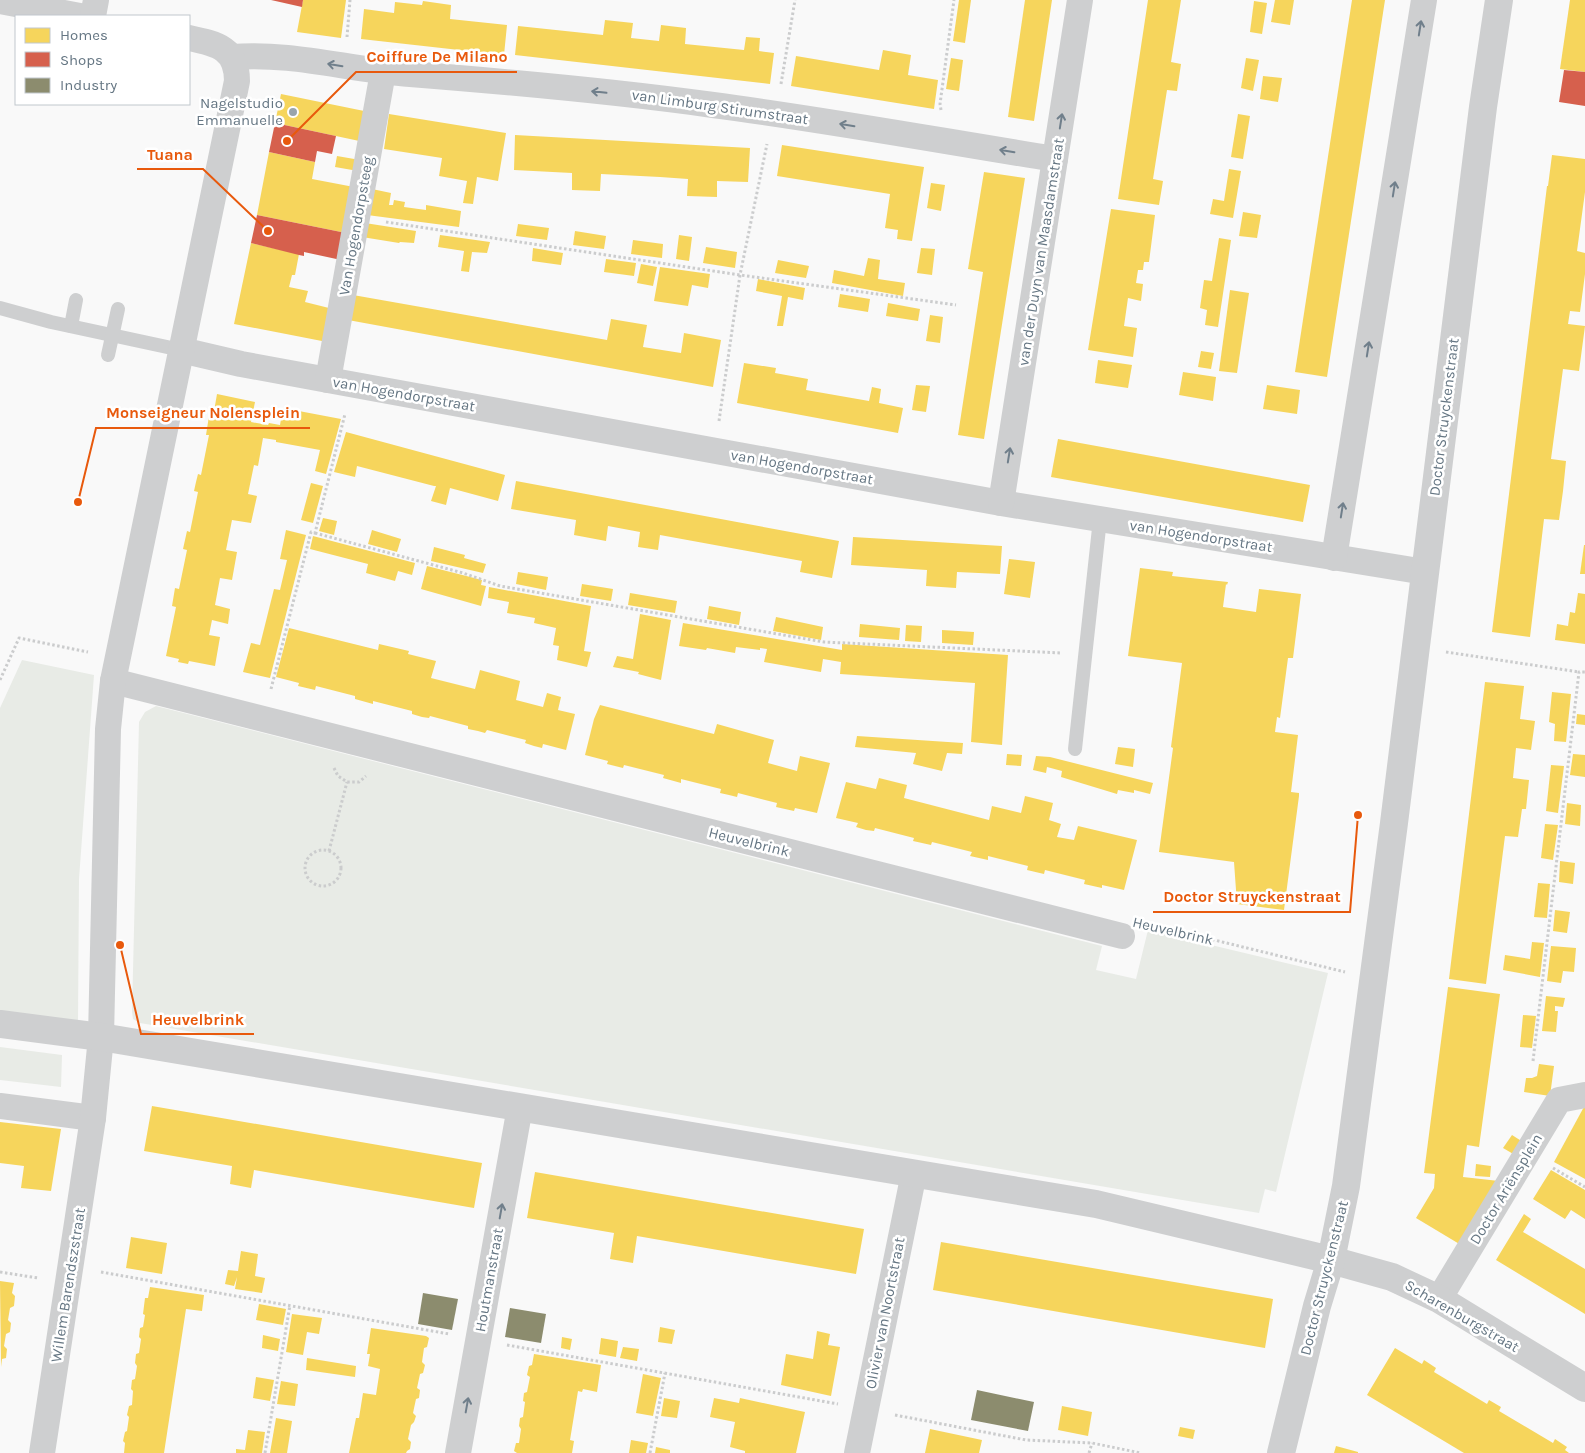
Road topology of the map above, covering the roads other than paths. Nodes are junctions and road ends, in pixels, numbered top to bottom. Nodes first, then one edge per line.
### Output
1 (96, 0) edge
2 (1080, 0) edge
3 (1424, 0) edge
4 (1499, 0) edge
5 (0, 1) edge
6 (75, 15) edge
7 (93, 15) edge
8 (190, 38) edge
9 (232, 57) junction
10 (383, 72) junction
11 (1055, 160) junction
12 (76, 300) dead end
13 (0, 308) edge
14 (118, 309) dead end
15 (71, 326) junction
16 (113, 336) junction
17 (181, 350) junction
18 (108, 355) dead end
19 (340, 382) junction
20 (1002, 503) junction
21 (1100, 519) junction
22 (1334, 558) junction
23 (1425, 572) junction
24 (113, 681) junction
25 (1075, 750) dead end
26 (1122, 936) road end
27 (0, 1024) edge
28 (101, 1037) junction
29 (1585, 1095) edge
30 (0, 1106) edge
31 (520, 1107) junction
32 (93, 1118) junction
33 (914, 1173) junction
34 (1331, 1260) junction
35 (1439, 1300) junction
36 (1585, 1388) edge
37 (42, 1453) edge
38 (458, 1453) edge
39 (857, 1453) edge
40 (1281, 1453) edge

1 - 7 street
11 -> 2 street, van der Duyn van Maasdamstraat
22 -> 3 street
4 - 23 street, Doctor Struyckenstraat
5 - 6 street
8 - 9 street
10 -> 9 street, van Limburg Stirumstraat
9 - 17 street
11 -> 10 street, van Limburg Stirumstraat
10 - 19 street, Van Hogendorpsteeg
20 -> 11 street, van der Duyn van Maasdamstraat
12 - 15 lane
13 - 15 lane
14 - 16 lane
15 - 16 lane
16 - 17 lane
16 - 18 lane
17 - 19 street, van Hogendorpstraat
17 - 24 street
19 - 20 street, van Hogendorpstraat
20 - 21 street, van Hogendorpstraat
21 - 22 street, van Hogendorpstraat
21 - 25 lane
22 - 23 street, van Hogendorpstraat
23 - 34 street, Doctor Struyckenstraat
24 - 26 street, Heuvelbrink
24 - 28 street
27 - 28 street
28 - 31 street
28 - 32 street
29 - 35 street, Doctor Ariënsplein
30 - 32 street
31 - 33 street
38 -> 31 street, Houtmanstraat
32 - 37 street, Willem Barendszstraat
33 - 34 street
33 - 39 street, Olivier van Noortstraat
34 - 35 street, Scharenburgstraat
34 - 40 street, Doctor Struyckenstraat
35 - 36 street, Scharenburgstraat

